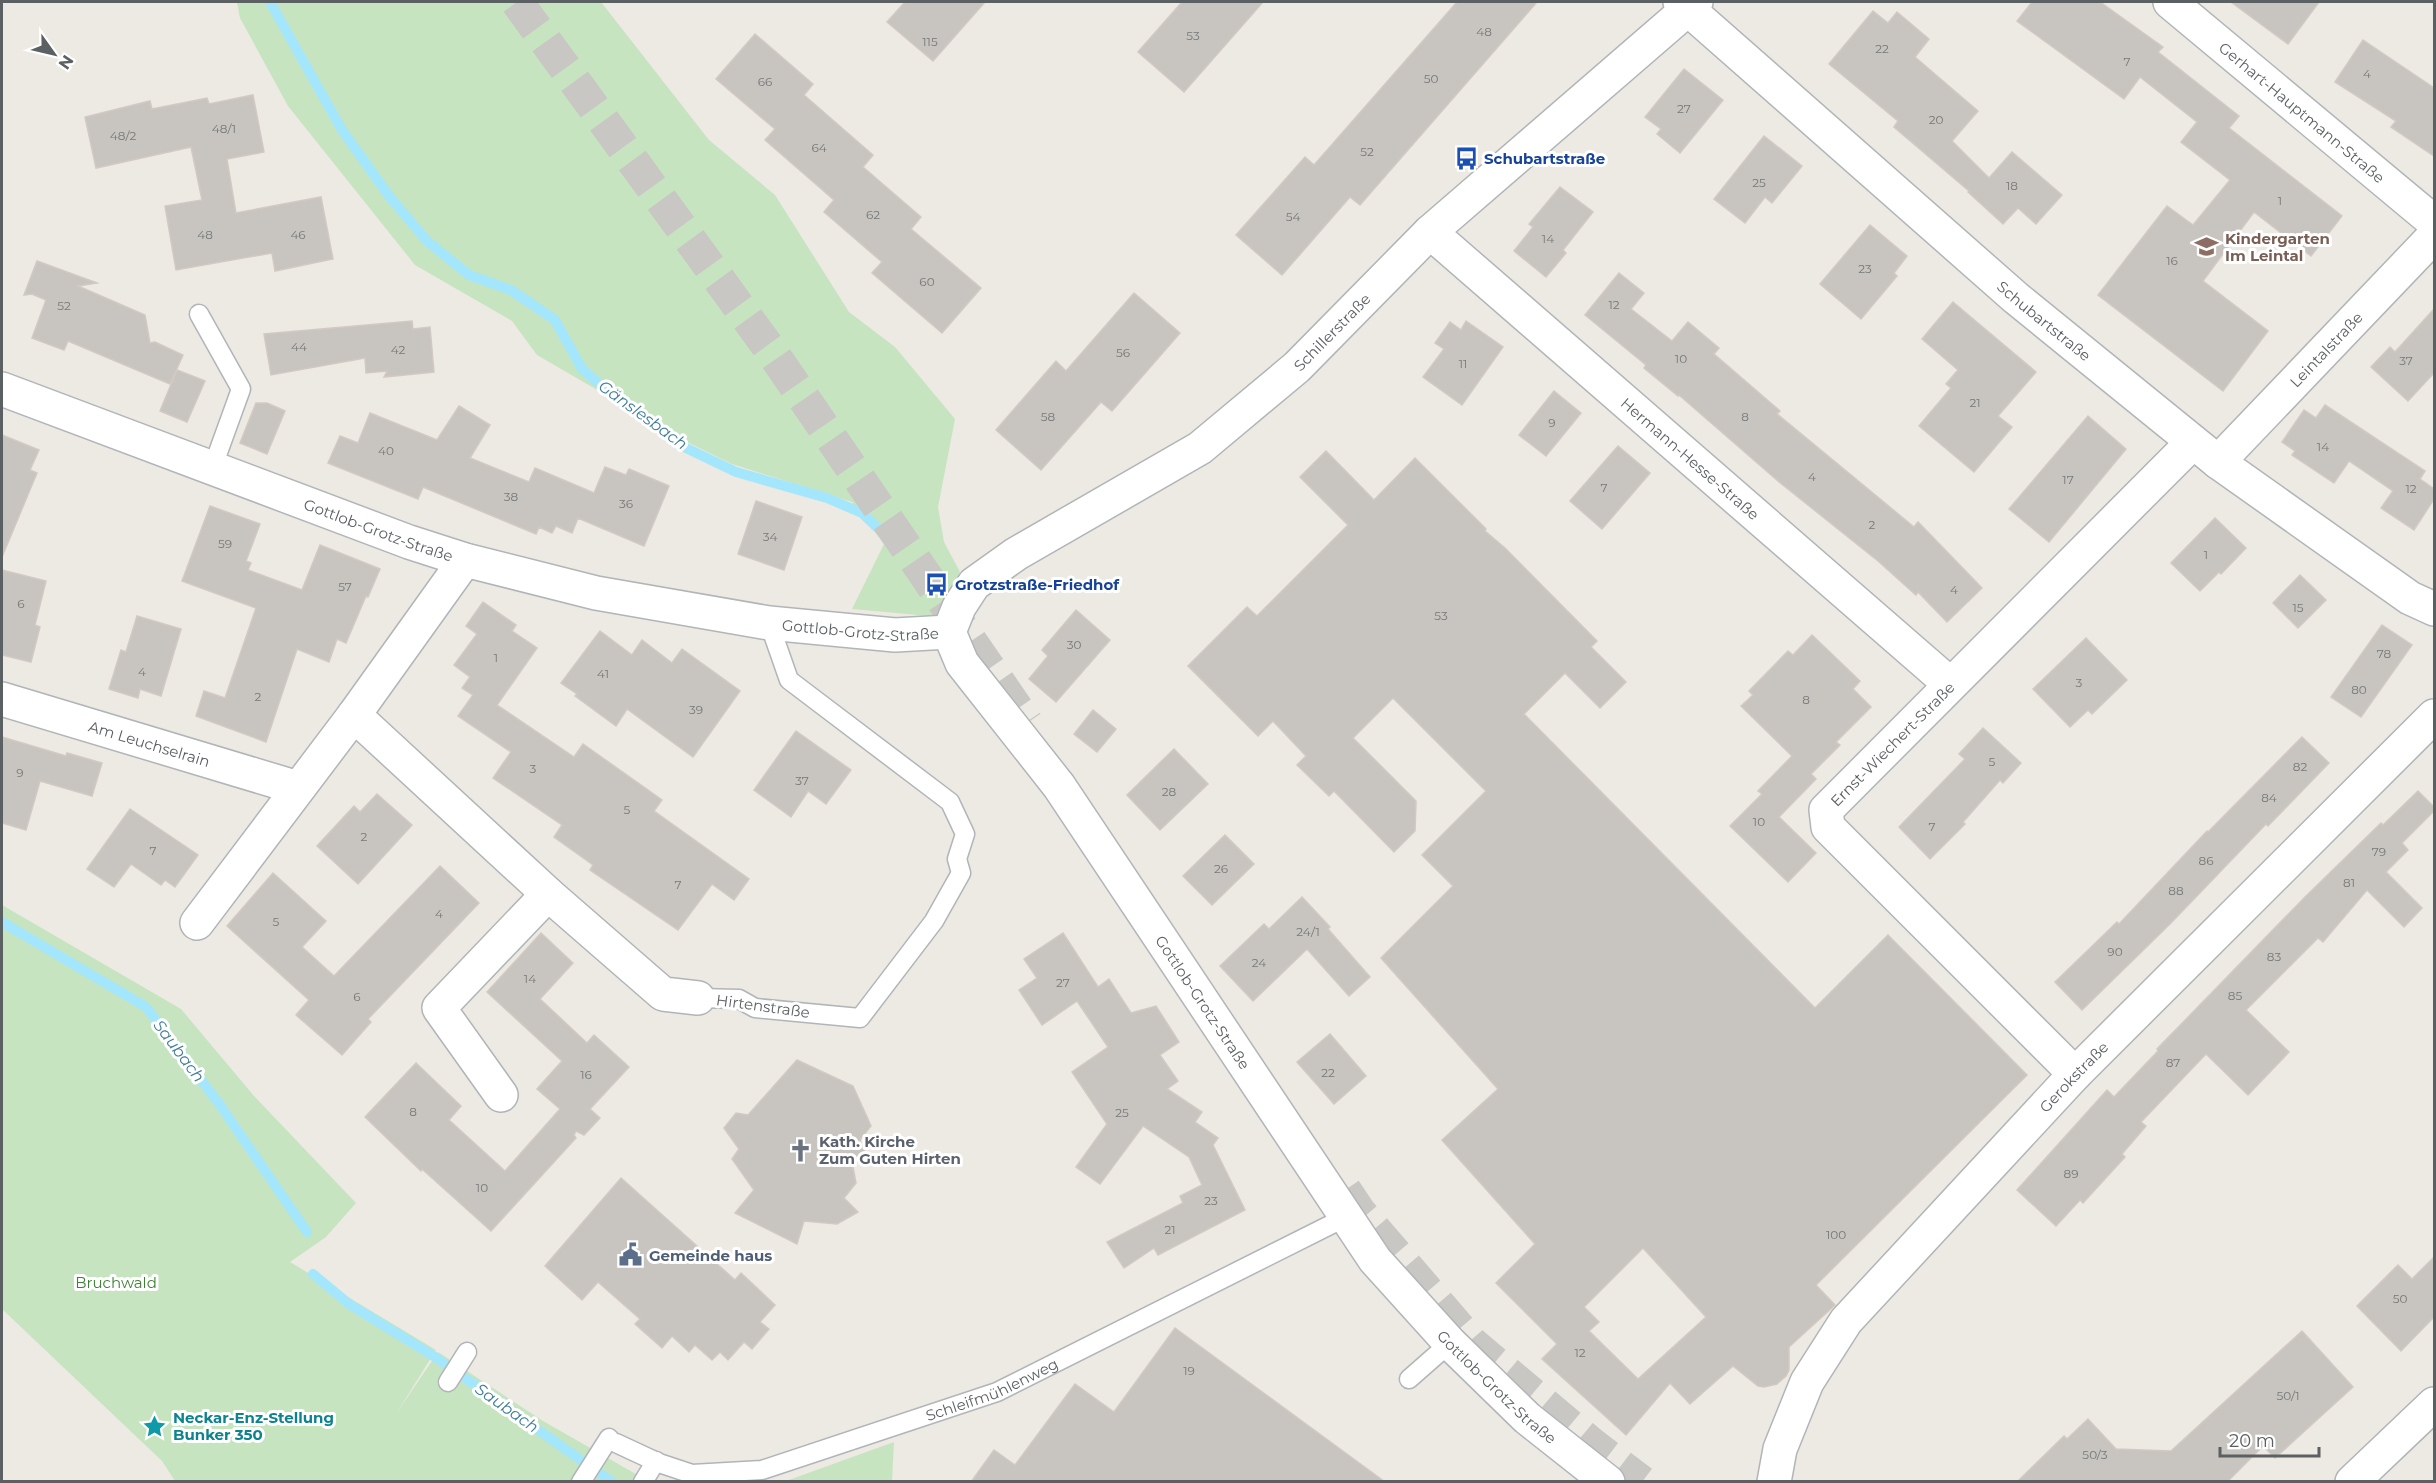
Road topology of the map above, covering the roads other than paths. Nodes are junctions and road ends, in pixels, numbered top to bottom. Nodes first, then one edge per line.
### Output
1 (2170, 2) edge
2 (1688, 4) edge
3 (2434, 222) edge
4 (1430, 232) junction
5 (2434, 236) edge
6 (199, 314) dead end
7 (2, 389) edge
8 (2193, 442) junction
9 (2218, 462) junction
10 (212, 469) junction
11 (465, 560) junction
12 (2434, 609) edge
13 (769, 623) junction
14 (949, 632) junction
15 (1950, 684) junction
16 (2, 699) edge
17 (354, 715) junction
18 (2434, 716) edge
19 (298, 788) junction
20 (957, 859) joint
21 (548, 894) junction
22 (197, 923) dead end
23 (698, 998) joint
24 (2075, 1074) junction
25 (501, 1095) dead end
26 (1346, 1216) junction
27 (1450, 1343) junction
28 (1409, 1379) dead end
29 (2434, 1404) edge
30 (656, 1461) junction
31 (587, 1472) edge
32 (643, 1482) edge
33 (1608, 1482) edge
34 (1774, 1482) edge
35 (2352, 1482) edge

1 - 3 street, Gerhart-Hauptmann-Straße
2 - 4 street, Schillerstraße
2 - 8 street, Schubartstraße
4 - 14 street, Schillerstraße
4 - 15 street, Hermann-Hesse-Straße
5 - 9 street, Leintalstraße
6 - 10 lane
7 - 10 street, Gottlob-Grotz-Straße
8 - 9 street, Schubartstraße
8 - 15 street, Ernst-Wiechert-Straße
9 - 12 street, Schubartstraße
10 - 11 street, Gottlob-Grotz-Straße
11 - 13 street, Gottlob-Grotz-Straße
11 - 17 street
13 - 14 street, Gottlob-Grotz-Straße
13 - 20 lane, Gottlob-Grotz-Straße
14 - 26 street, Gottlob-Grotz-Straße
15 - 24 street, Ernst-Wiechert-Straße
16 - 19 street, Am Leuchselrain
17 - 19 street
17 - 21 street, Hirtenstraße
18 - 24 street, Gerokstraße
19 - 22 street
20 - 23 lane, Hirtenstraße
21 - 23 street, Hirtenstraße
21 - 25 street
24 - 34 street, Gerokstraße
26 - 27 street, Gottlob-Grotz-Straße
26 - 30 lane, Schleifmühlenweg
27 - 28 lane
27 - 33 street, Gottlob-Grotz-Straße
29 - 35 street
30 - 31 lane, Schleifmühlenweg
30 - 32 lane

